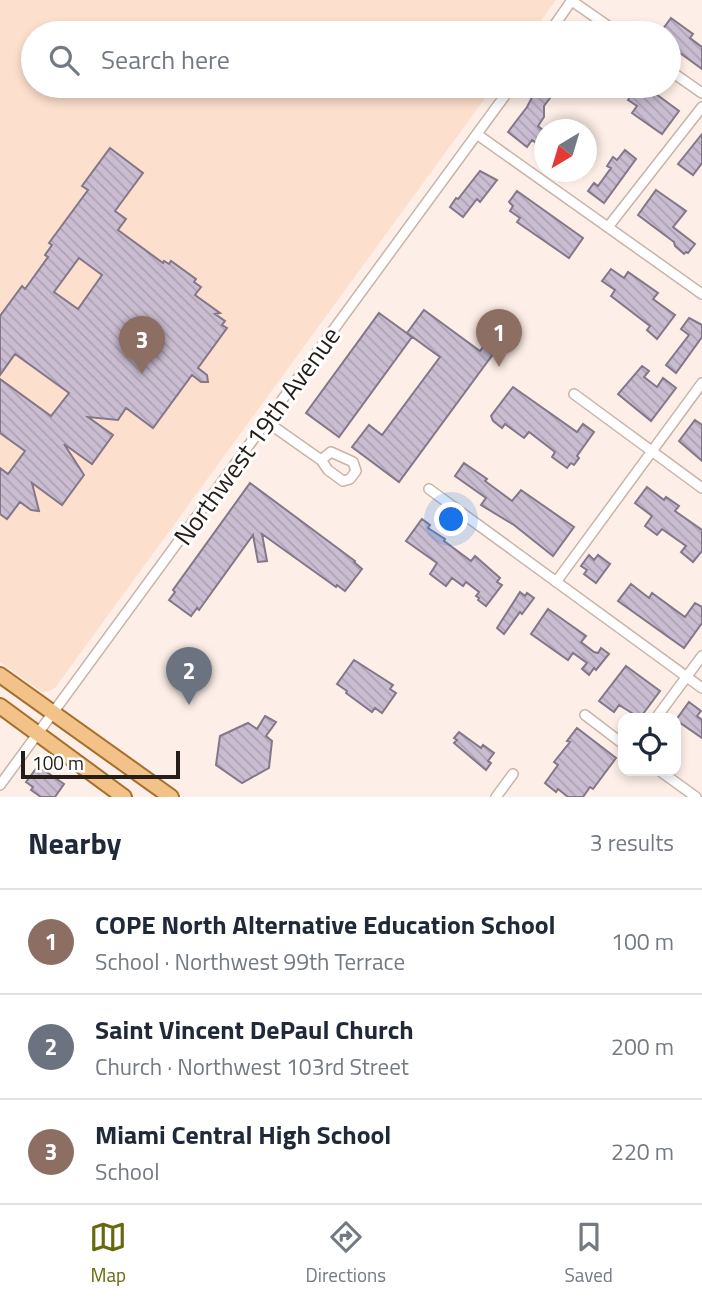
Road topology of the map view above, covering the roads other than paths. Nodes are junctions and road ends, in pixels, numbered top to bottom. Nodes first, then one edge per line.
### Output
1 (572, 0) edge
2 (557, 21) edge
3 (601, 21) edge
4 (681, 78) edge
5 (702, 93) edge
6 (504, 98) edge
7 (702, 107) edge
8 (478, 135) junction
9 (608, 227) junction
10 (702, 294) edge
11 (701, 387) edge
12 (574, 394) dead end
13 (267, 422) junction
14 (652, 451) junction
15 (321, 460) dead end
16 (702, 488) edge
17 (429, 489) dead end
18 (556, 582) junction
19 (702, 656) edge
20 (0, 675) edge
21 (687, 677) junction
22 (702, 688) edge
23 (0, 706) edge
24 (54, 713) junction
25 (660, 713) edge
26 (585, 715) dead end
27 (38, 735) junction
28 (618, 740) edge
29 (513, 774) dead end
30 (667, 776) edge
31 (0, 785) edge
32 (119, 793) edge
33 (168, 795) edge
34 (137, 797) edge
35 (146, 797) edge
36 (496, 797) edge
37 (696, 797) edge

1 - 2 street
1 - 3 street
4 - 5 street
6 - 8 street, Northwest 19th Avenue
7 - 9 street
8 - 9 street
8 - 13 street, Northwest 19th Avenue
9 - 10 street
11 - 14 street
12 - 14 street
13 - 15 street
13 - 24 street, Northwest 19th Avenue
14 - 16 street
14 - 18 street
17 - 18 street
18 - 21 street
19 - 21 street
20 - 24 main road
21 - 22 street
21 - 25 street
23 - 27 main road
24 - 27 street, Northwest 19th Avenue
24 - 33 main road
26 - 28 street
27 - 31 street, Northwest 19th Avenue
27 - 32 main road
29 - 36 street
30 - 37 street
32 - 34 main road
33 - 35 main road

